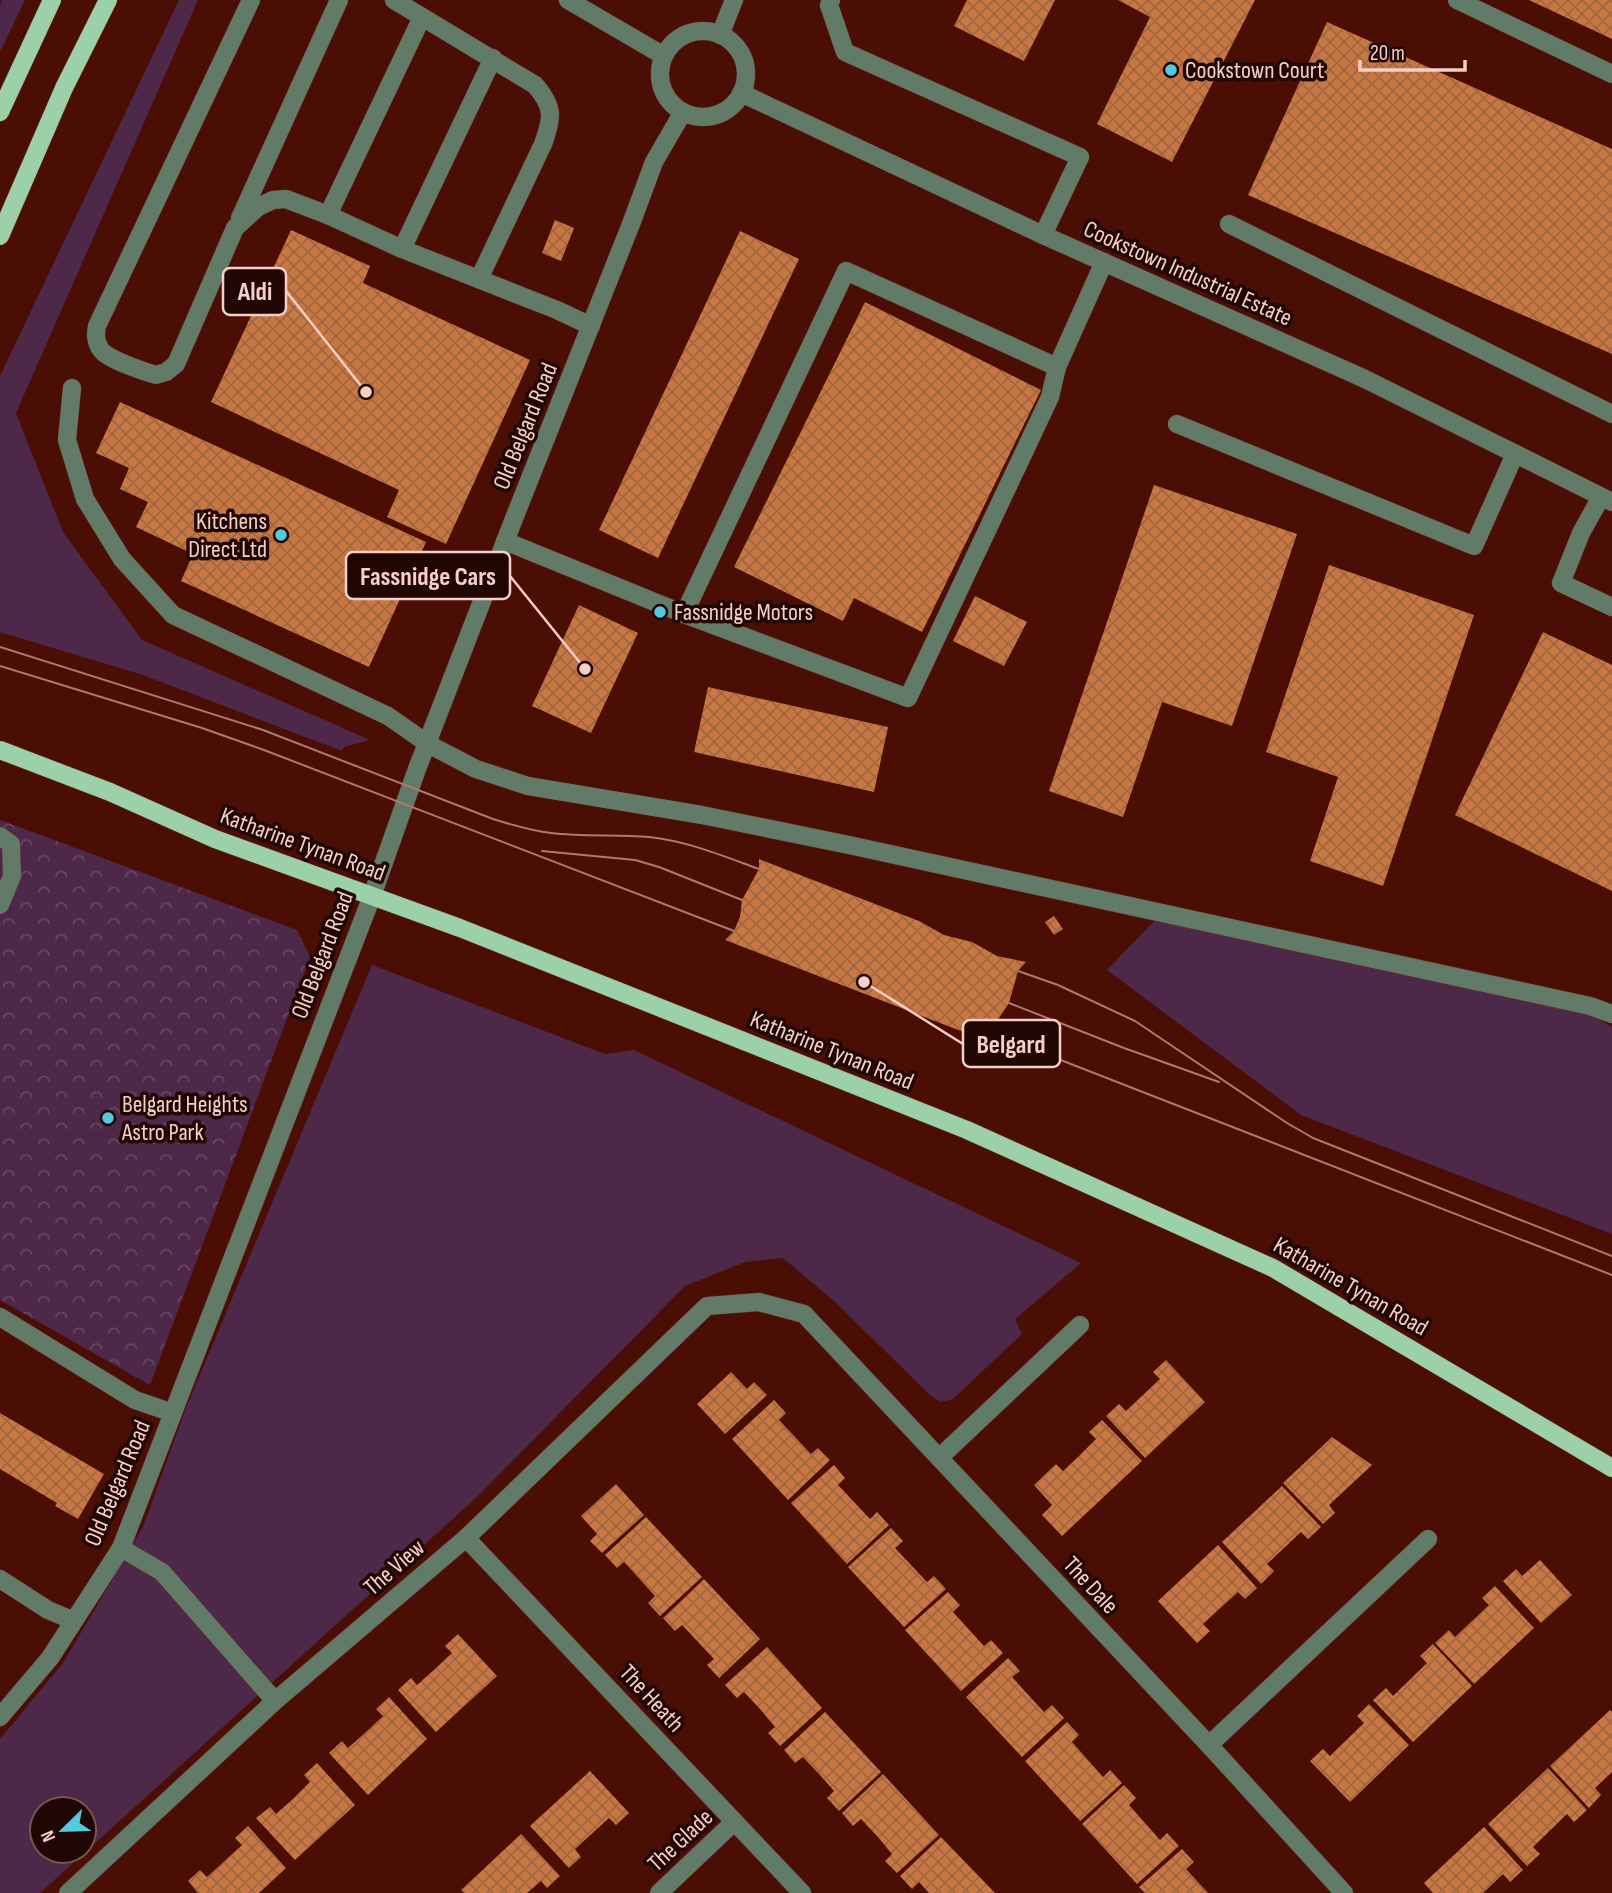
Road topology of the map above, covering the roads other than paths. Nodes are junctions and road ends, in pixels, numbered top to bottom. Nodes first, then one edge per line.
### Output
1 (52, 0) edge
2 (108, 0) edge
3 (251, 0) edge
4 (340, 0) edge
5 (394, 0) edge
6 (568, 0) edge
7 (734, 0) edge
8 (831, 0) edge
9 (1457, 0) edge
10 (422, 17) junction
11 (720, 35) junction
12 (664, 56) junction
13 (494, 58) junction
14 (1612, 74) edge
15 (741, 93) junction
16 (0, 112) edge
17 (683, 113) junction
18 (328, 215) junction
19 (1229, 224) dead end
20 (235, 228) junction
21 (1043, 235) junction
22 (0, 236) edge
23 (402, 249) junction
24 (1104, 262) junction
25 (479, 279) junction
26 (592, 326) junction
27 (1057, 367) junction
28 (72, 388) dead end
29 (1612, 414) edge
30 (1177, 424) dead end
31 (1516, 454) junction
32 (1607, 499) edge
33 (505, 541) junction
34 (1612, 607) edge
35 (684, 614) junction
36 (428, 744) junction
37 (0, 750) edge
38 (0, 836) edge
39 (372, 896) junction
40 (0, 905) edge
41 (1612, 1014) edge
42 (759, 1302) joint
43 (0, 1317) edge
44 (1080, 1325) dead end
45 (173, 1413) junction
46 (940, 1457) junction
47 (1612, 1468) edge
48 (466, 1538) junction
49 (1427, 1539) dead end
50 (121, 1548) junction
51 (0, 1579) edge
52 (74, 1621) junction
53 (275, 1701) junction
54 (0, 1717) edge
55 (1209, 1745) junction
56 (734, 1822) junction
57 (68, 1893) edge
58 (659, 1893) edge
59 (802, 1893) edge
60 (1344, 1893) edge

1 - 16 main road
2 - 22 main road
3 - 20 street
4 - 20 street
5 - 10 street
6 - 12 street
7 - 11 street
8 - 21 street
9 - 14 street
10 - 13 street
10 - 18 street
11 - 12 street
11 - 15 street
12 - 17 street
13 - 23 street
13 - 25 street
15 - 17 street
15 - 21 street, Cookstown Industrial Estate
17 - 26 street, Old Belgard Road
18 - 20 street
18 - 23 street
19 - 29 street
21 - 24 street, Cookstown Industrial Estate
23 - 25 street
24 - 27 street
24 - 31 street, Cookstown Industrial Estate
25 - 26 street
26 - 33 street, Old Belgard Road
27 - 35 street
27 - 35 street
28 - 36 street
30 - 31 street
31 - 32 street, Cookstown Industrial Estate
32 - 34 street
33 - 35 street
33 - 36 street, Old Belgard Road
36 - 39 street, Old Belgard Road
36 - 41 street
37 - 39 main road, Katharine Tynan Road
38 - 40 street
39 - 45 street, Old Belgard Road
39 - 47 main road, Katharine Tynan Road
42 - 46 street, The Dale
42 - 48 street, The View
43 - 45 street
44 - 46 street
45 - 50 street, Old Belgard Road
46 - 55 street, The Dale
48 - 53 street, The View
48 - 56 street, The Heath
49 - 55 street
50 - 52 street, Old Belgard Road
50 - 53 street
51 - 52 street
52 - 54 street, Old Belgard Road
53 - 57 street, The View
55 - 60 street, The Dale
56 - 58 street, The Glade
56 - 59 street, The Heath

